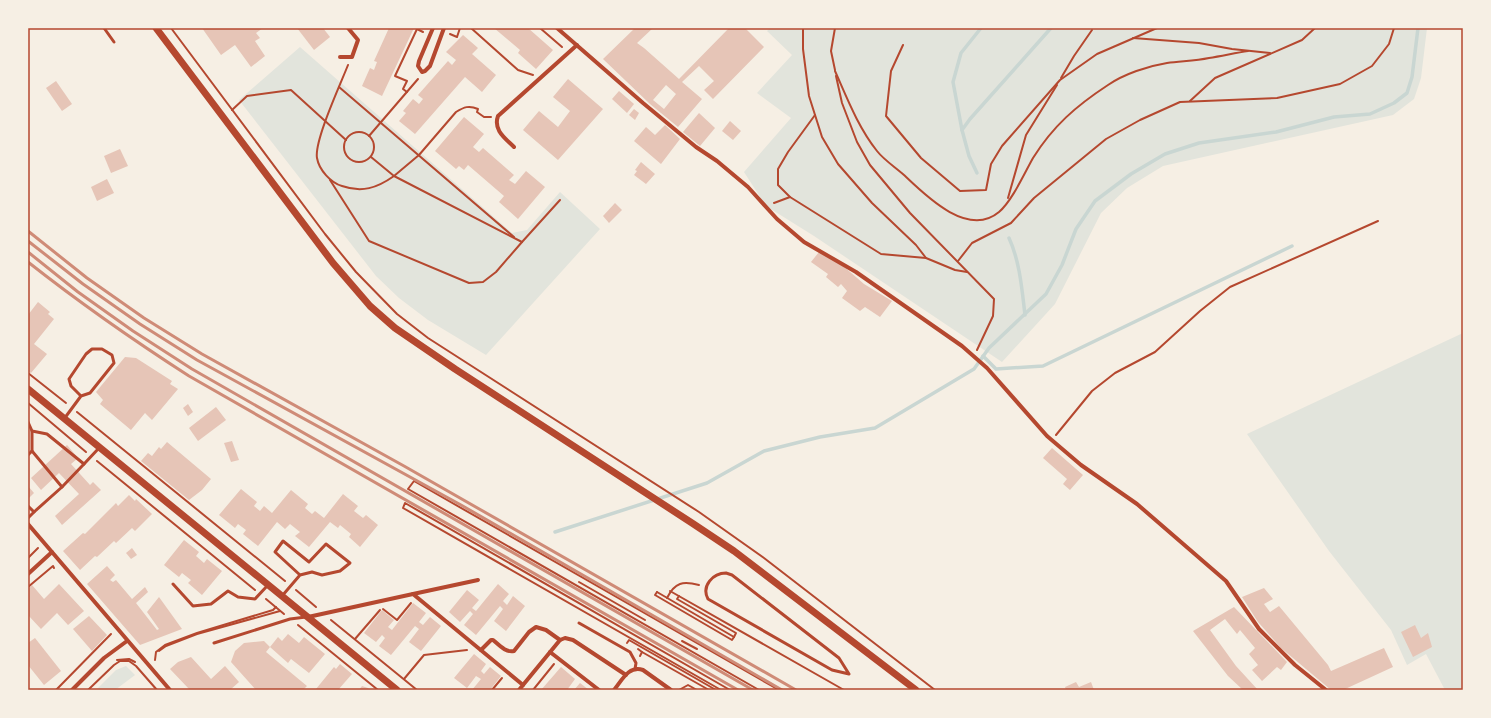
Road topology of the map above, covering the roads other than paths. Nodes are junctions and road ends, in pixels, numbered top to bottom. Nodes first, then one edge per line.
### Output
1 (104, 28) edge
2 (156, 28) edge
3 (348, 28) edge
4 (433, 28) edge
5 (444, 28) edge
6 (557, 28) edge
7 (114, 42) dead end
8 (577, 45) junction
9 (340, 57) dead end
10 (514, 147) dead end
11 (28, 389) edge
12 (81, 396) junction
13 (64, 418) junction
14 (28, 422) edge
15 (32, 431) junction
16 (28, 444) edge
17 (32, 445) junction
18 (99, 447) junction
19 (32, 451) junction
20 (28, 455) edge
21 (84, 464) junction
22 (62, 487) junction
23 (28, 506) edge
24 (34, 512) junction
25 (28, 518) edge
26 (28, 524) edge
27 (52, 552) junction
28 (309, 562) junction
29 (312, 572) junction
30 (28, 574) edge
31 (300, 575) junction
32 (478, 580) dead end
33 (173, 584) dead end
34 (268, 585) junction
35 (706, 587) joint
36 (413, 594) junction
37 (282, 596) junction
38 (307, 617) junction
39 (578, 624) dead end
40 (560, 640) junction
41 (128, 641) junction
42 (214, 643) dead end
43 (481, 650) junction
44 (550, 652) junction
45 (635, 669) junction
46 (626, 675) junction
47 (523, 685) junction
48 (72, 690) edge
49 (170, 690) edge
50 (397, 690) edge
51 (520, 690) edge
52 (599, 690) edge
53 (614, 690) edge
54 (671, 690) edge
55 (916, 690) edge
56 (1326, 690) edge

1 - 7 lane
2 - 55 street
3 - 9 street
4 - 5 street
6 - 8 street
8 - 10 street
8 - 56 street
11 - 13 street
12 - 12 lane
12 - 13 lane
13 - 18 street
14 - 15 lane
15 - 17 lane
15 - 21 lane
16 - 17 lane
17 - 19 lane
18 - 21 lane
18 - 34 street
19 - 20 lane
19 - 22 lane
21 - 22 lane
22 - 24 lane
23 - 24 lane
24 - 25 lane
26 - 27 street
27 - 30 street
27 - 41 street
28 - 29 lane
28 - 29 lane
28 - 31 lane
29 - 31 lane
31 - 37 lane
32 - 36 street
33 - 34 lane
34 - 37 street
35 - 35 lane
36 - 38 street
36 - 43 street
37 - 38 street
38 - 42 lane
38 - 50 street
39 - 45 lane
40 - 43 street
40 - 44 street
40 - 46 street
41 - 48 street
41 - 49 street
43 - 47 street
44 - 47 street
44 - 52 street
45 - 46 street
45 - 54 street
46 - 53 street
47 - 51 street

